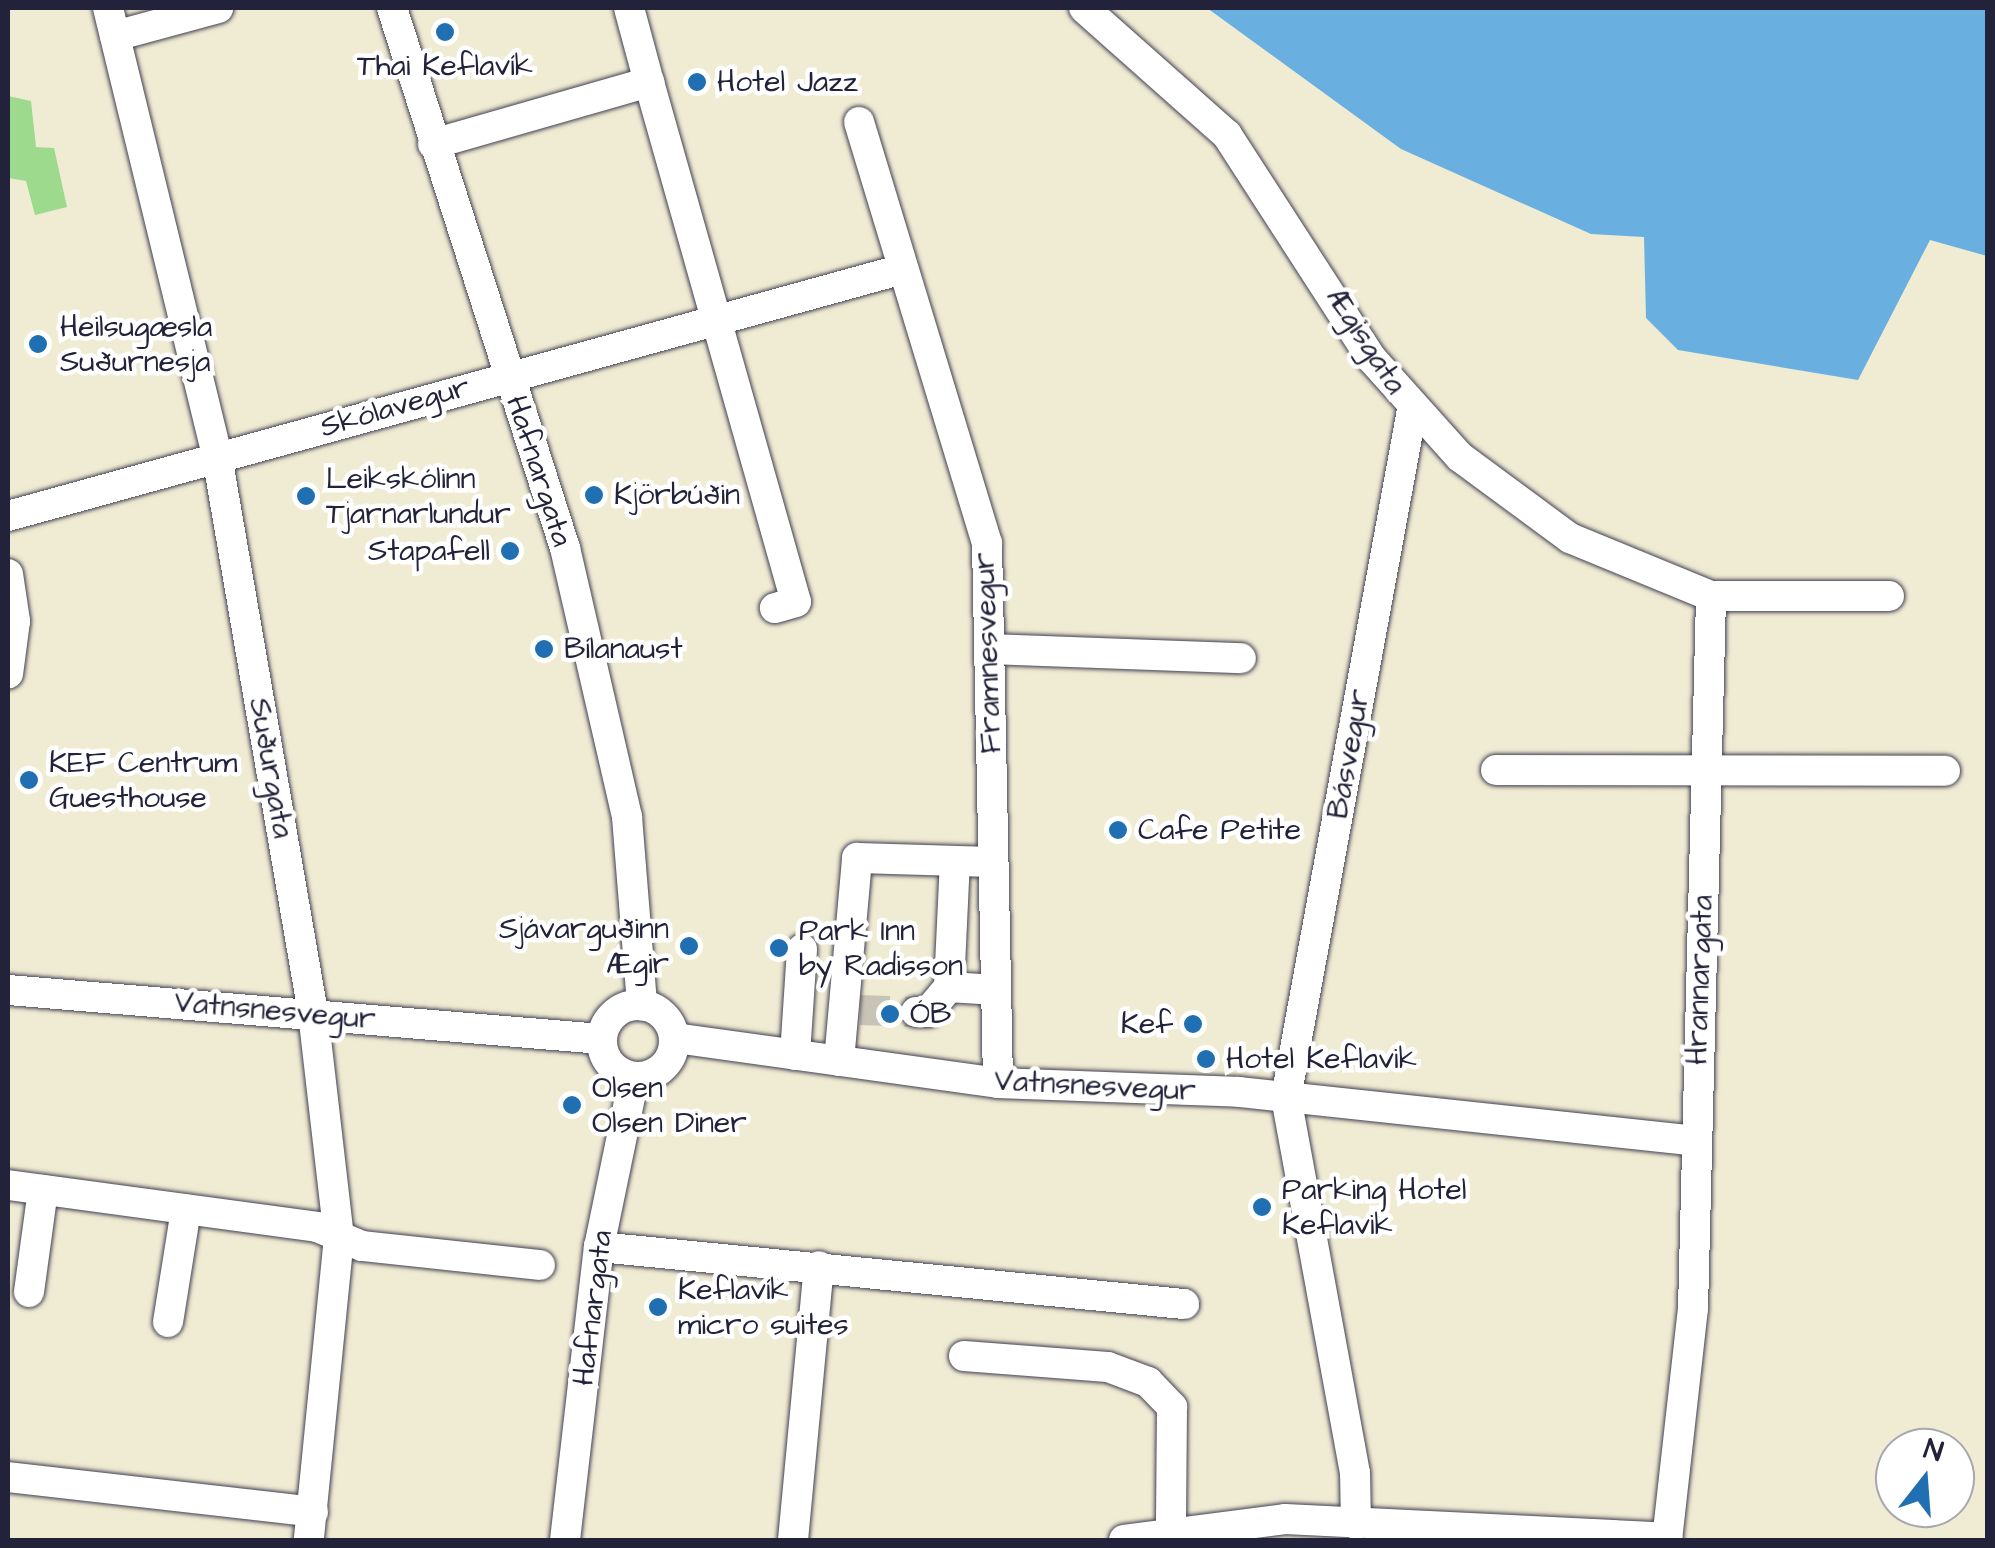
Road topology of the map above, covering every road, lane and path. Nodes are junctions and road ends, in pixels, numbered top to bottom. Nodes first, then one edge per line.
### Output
1 (218, 8) edge
2 (392, 8) edge
3 (629, 8) edge
4 (1084, 8) edge
5 (111, 22) edge
6 (649, 82) junction
7 (860, 122) dead end
8 (433, 144) junction
9 (899, 270) junction
10 (716, 320) junction
11 (508, 375) junction
12 (1412, 410) junction
13 (216, 456) junction
14 (8, 516) edge
15 (8, 574) edge
16 (1712, 596) junction
17 (1889, 596) dead end
18 (785, 605) dead end
19 (990, 650) junction
20 (1242, 658) dead end
21 (8, 674) edge
22 (1496, 770) dead end
23 (1945, 772) dead end
24 (1706, 773) junction
25 (955, 861) junction
26 (993, 862) junction
27 (802, 948) dead end
28 (949, 987) junction
29 (8, 990) edge
30 (996, 990) junction
31 (642, 1005) junction
32 (916, 1012) tunnel mouth
33 (313, 1013) junction
34 (602, 1038) junction
35 (675, 1038) junction
36 (795, 1054) junction
37 (839, 1060) junction
38 (634, 1078) junction
39 (998, 1083) junction
40 (1286, 1098) junction
41 (1694, 1141) junction
42 (8, 1185) edge
43 (43, 1190) junction
44 (186, 1209) junction
45 (339, 1236) junction
46 (599, 1247) junction
47 (540, 1265) dead end
48 (819, 1266) junction
49 (28, 1292) dead end
50 (1184, 1304) dead end
51 (168, 1322) dead end
52 (964, 1356) dead end
53 (8, 1476) edge
54 (1356, 1524) junction
55 (311, 1526) edge
56 (1171, 1528) junction
57 (1558, 1536) edge
58 (1134, 1539) edge
59 (1668, 1539) edge
60 (565, 1540) edge
61 (793, 1540) edge

1 - 5 street
2 - 8 street, Hafnargata
3 - 6 street
4 - 12 street, Ægisgata
5 - 13 street, Suðurgata
6 - 8 street
6 - 10 street
7 - 9 street, Framnesvegur
8 - 11 street, Hafnargata
9 - 10 street, Skólavegur
9 - 19 street, Framnesvegur
10 - 11 street, Skólavegur
10 - 18 street
11 - 13 street, Skólavegur
11 - 31 street, Hafnargata
12 - 16 street, Ægisgata
12 - 40 street, Básvegur
13 - 14 street, Skólavegur
13 - 33 street, Suðurgata
15 - 21 street
16 - 17 street
16 - 24 street, Hrannargata
19 - 20 street
19 - 26 street, Framnesvegur
22 - 24 street
23 - 24 street
24 - 41 street, Hrannargata
25 - 26 street
25 - 28 street
25 - 37 street
26 - 30 street, Framnesvegur
27 - 36 street
28 - 30 street
28 - 32 street
29 - 33 street, Vatnsnesvegur
30 - 39 street, Framnesvegur
31 - 34 street
31 - 35 street
33 - 34 street, Vatnsnesvegur
33 - 45 street, Suðurgata
34 - 38 street
35 - 36 street, Vatnsnesvegur
35 - 38 street
36 - 37 street, Vatnsnesvegur
37 - 39 street, Vatnsnesvegur
38 - 46 street, Hafnargata
39 - 40 street, Vatnsnesvegur
40 - 41 street, Vatnsnesvegur
40 - 54 street
41 - 59 street, Hrannargata
42 - 43 street
43 - 44 street
43 - 49 street
44 - 45 street
44 - 51 street
45 - 47 street
45 - 55 street, Suðurgata
46 - 48 street
46 - 60 street, Hafnargata
48 - 50 street
48 - 61 street
52 - 56 street
53 - 55 street
54 - 56 street
54 - 57 street
56 - 58 street
57 - 59 street

